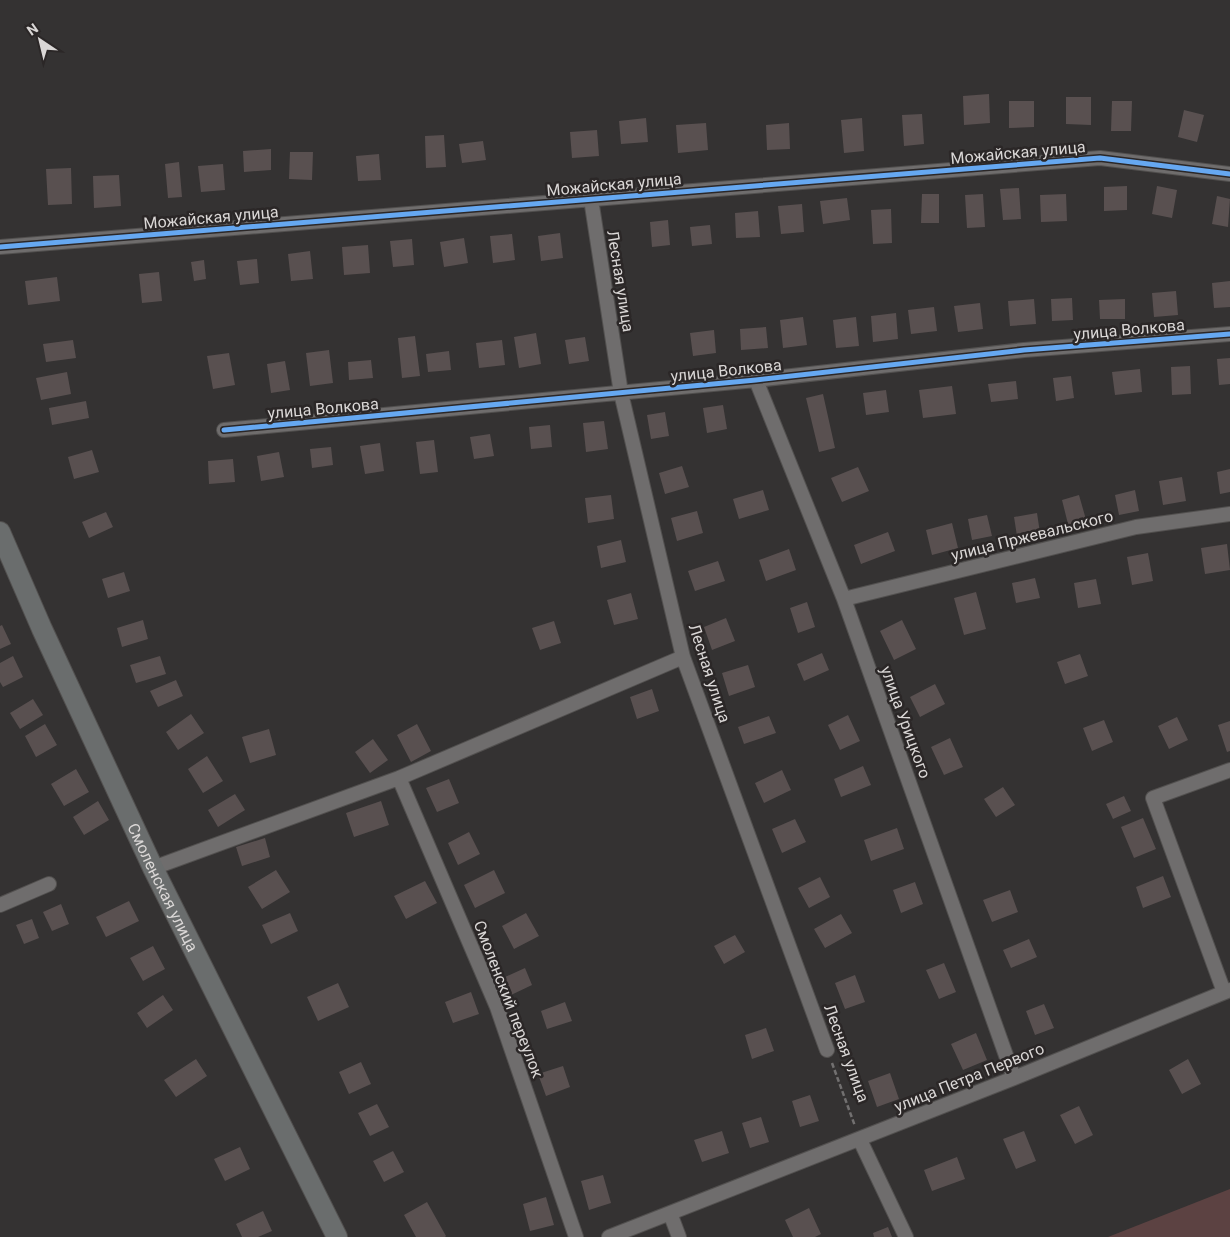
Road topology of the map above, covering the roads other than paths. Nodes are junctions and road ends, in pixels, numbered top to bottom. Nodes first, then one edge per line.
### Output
1 (1230, 174) edge
2 (591, 199) junction
3 (0, 247) edge
4 (1230, 334) edge
5 (756, 380) junction
6 (621, 393) junction
7 (224, 430) dead end
8 (1230, 514) edge
9 (0, 532) edge
10 (844, 599) junction
11 (683, 656) junction
12 (1230, 770) edge
13 (399, 778) junction
14 (153, 868) junction
15 (49, 884) dead end
16 (0, 906) edge
17 (1227, 991) edge
18 (827, 1050) road end
19 (1014, 1078) junction
20 (860, 1140) junction
21 (670, 1213) junction
22 (337, 1237) edge
23 (576, 1237) edge
24 (609, 1237) edge
25 (679, 1237) edge
26 (906, 1237) edge

1 - 2 street, Можайская улица
2 - 3 street, Можайская улица
2 - 6 street, Лесная улица
4 - 5 street, улица Волкова
5 - 6 street, улица Волкова
5 - 10 street, улица Урицкого
6 - 7 street, улица Волкова
6 - 11 street, Лесная улица
8 - 10 street, улица Пржевальского
9 - 14 street, Смоленская улица
10 - 19 street, улица Урицкого
11 - 13 street
11 - 18 street, Лесная улица
12 - 17 street
13 - 14 street
13 - 23 street, Смоленский переулок
14 - 22 street, Смоленская улица
15 - 16 street
17 - 19 street, улица Петра Первого
19 - 20 street, улица Петра Первого
20 - 21 street, улица Петра Первого
20 - 26 street
21 - 24 street, улица Петра Первого
21 - 25 street

